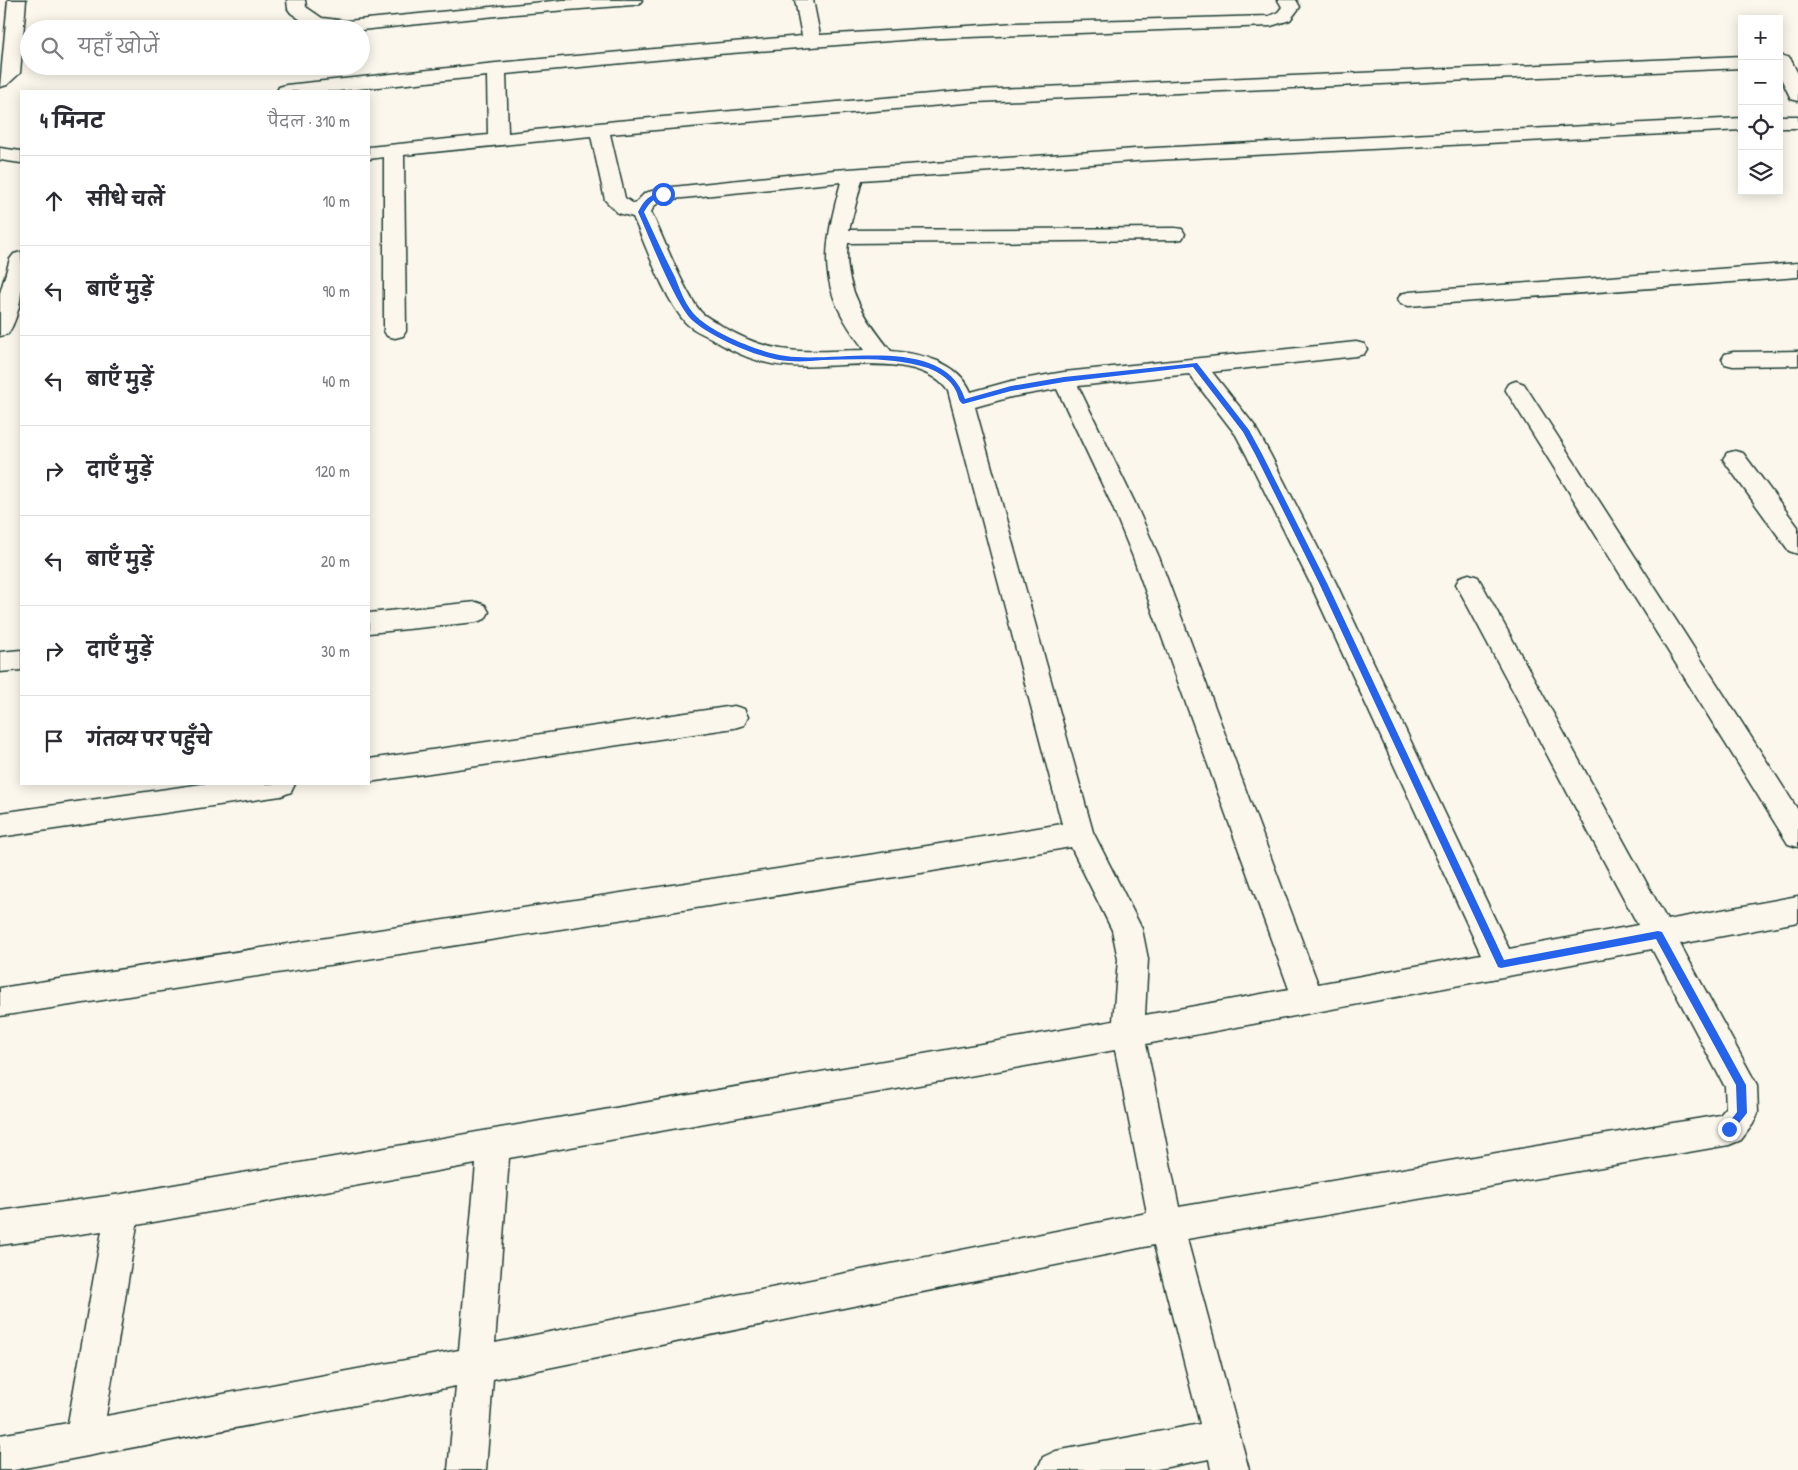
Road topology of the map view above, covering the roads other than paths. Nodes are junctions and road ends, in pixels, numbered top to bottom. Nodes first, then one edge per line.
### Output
1 (17, 0) edge
2 (296, 0) edge
3 (632, 0) edge
4 (804, 0) edge
5 (1287, 0) edge
6 (313, 20) edge
7 (370, 24) edge
8 (8, 26) edge
9 (812, 42) junction
10 (20, 57) edge
11 (20, 61) edge
12 (1738, 62) edge
13 (1787, 62) edge
14 (496, 69) junction
15 (0, 81) edge
16 (296, 90) edge
17 (1798, 95) edge
18 (1783, 122) edge
19 (1798, 122) edge
20 (1738, 124) edge
21 (599, 128) junction
22 (498, 139) junction
23 (394, 151) junction
24 (370, 153) edge
25 (0, 154) edge
26 (20, 157) edge
27 (853, 175) junction
28 (641, 212) junction
29 (1175, 234) dead end
30 (838, 237) junction
31 (20, 263) edge
32 (1798, 270) edge
33 (1409, 299) dead end
34 (0, 330) edge
35 (395, 331) dead end
36 (1356, 349) dead end
37 (884, 358) junction
38 (1798, 358) edge
39 (1733, 359) dead end
40 (1194, 365) junction
41 (1064, 380) junction
42 (1516, 390) dead end
43 (963, 402) junction
44 (1735, 459) dead end
45 (1798, 545) edge
46 (1469, 584) dead end
47 (476, 612) dead end
48 (370, 623) edge
49 (20, 660) edge
50 (0, 662) edge
51 (734, 717) dead end
52 (370, 771) edge
53 (274, 785) edge
54 (0, 825) edge
55 (1079, 833) junction
56 (1798, 835) edge
57 (1798, 909) edge
58 (1658, 935) junction
59 (1501, 964) junction
60 (1309, 1000) junction
61 (0, 1002) edge
62 (1128, 1033) junction
63 (494, 1145) junction
64 (122, 1211) junction
65 (1166, 1226) junction
66 (0, 1228) edge
67 (477, 1364) junction
68 (84, 1438) junction
69 (0, 1454) edge
70 (1226, 1454) edge
71 (467, 1470) edge
72 (1056, 1470) edge

1 - 8 street
2 - 6 street
3 - 7 street
4 - 9 street
5 - 9 street
8 - 10 street
9 - 14 street
11 - 15 street
12 - 21 street
13 - 17 street
14 - 16 street
14 - 22 street
18 - 19 street
20 - 27 street
21 - 22 street
21 - 28 street
22 - 23 street
23 - 24 street
23 - 35 street
25 - 26 street
27 - 28 street
27 - 30 street
28 - 37 street
29 - 30 street
30 - 37 street
31 - 34 street
32 - 33 street
36 - 40 street
37 - 43 street
38 - 39 street
40 - 41 street
40 - 59 street
41 - 43 street
41 - 60 street
42 - 56 street
43 - 55 street
44 - 45 street
46 - 58 street
47 - 48 street
49 - 50 street
51 - 52 street
53 - 54 street
55 - 61 street
55 - 62 street
57 - 58 street
58 - 59 street
58 - 65 street
59 - 60 street
60 - 62 street
62 - 63 street
62 - 65 street
63 - 64 street
63 - 67 street
64 - 66 street
64 - 68 street
65 - 67 street
65 - 70 street
67 - 68 street
67 - 71 street
68 - 69 street
70 - 72 street

